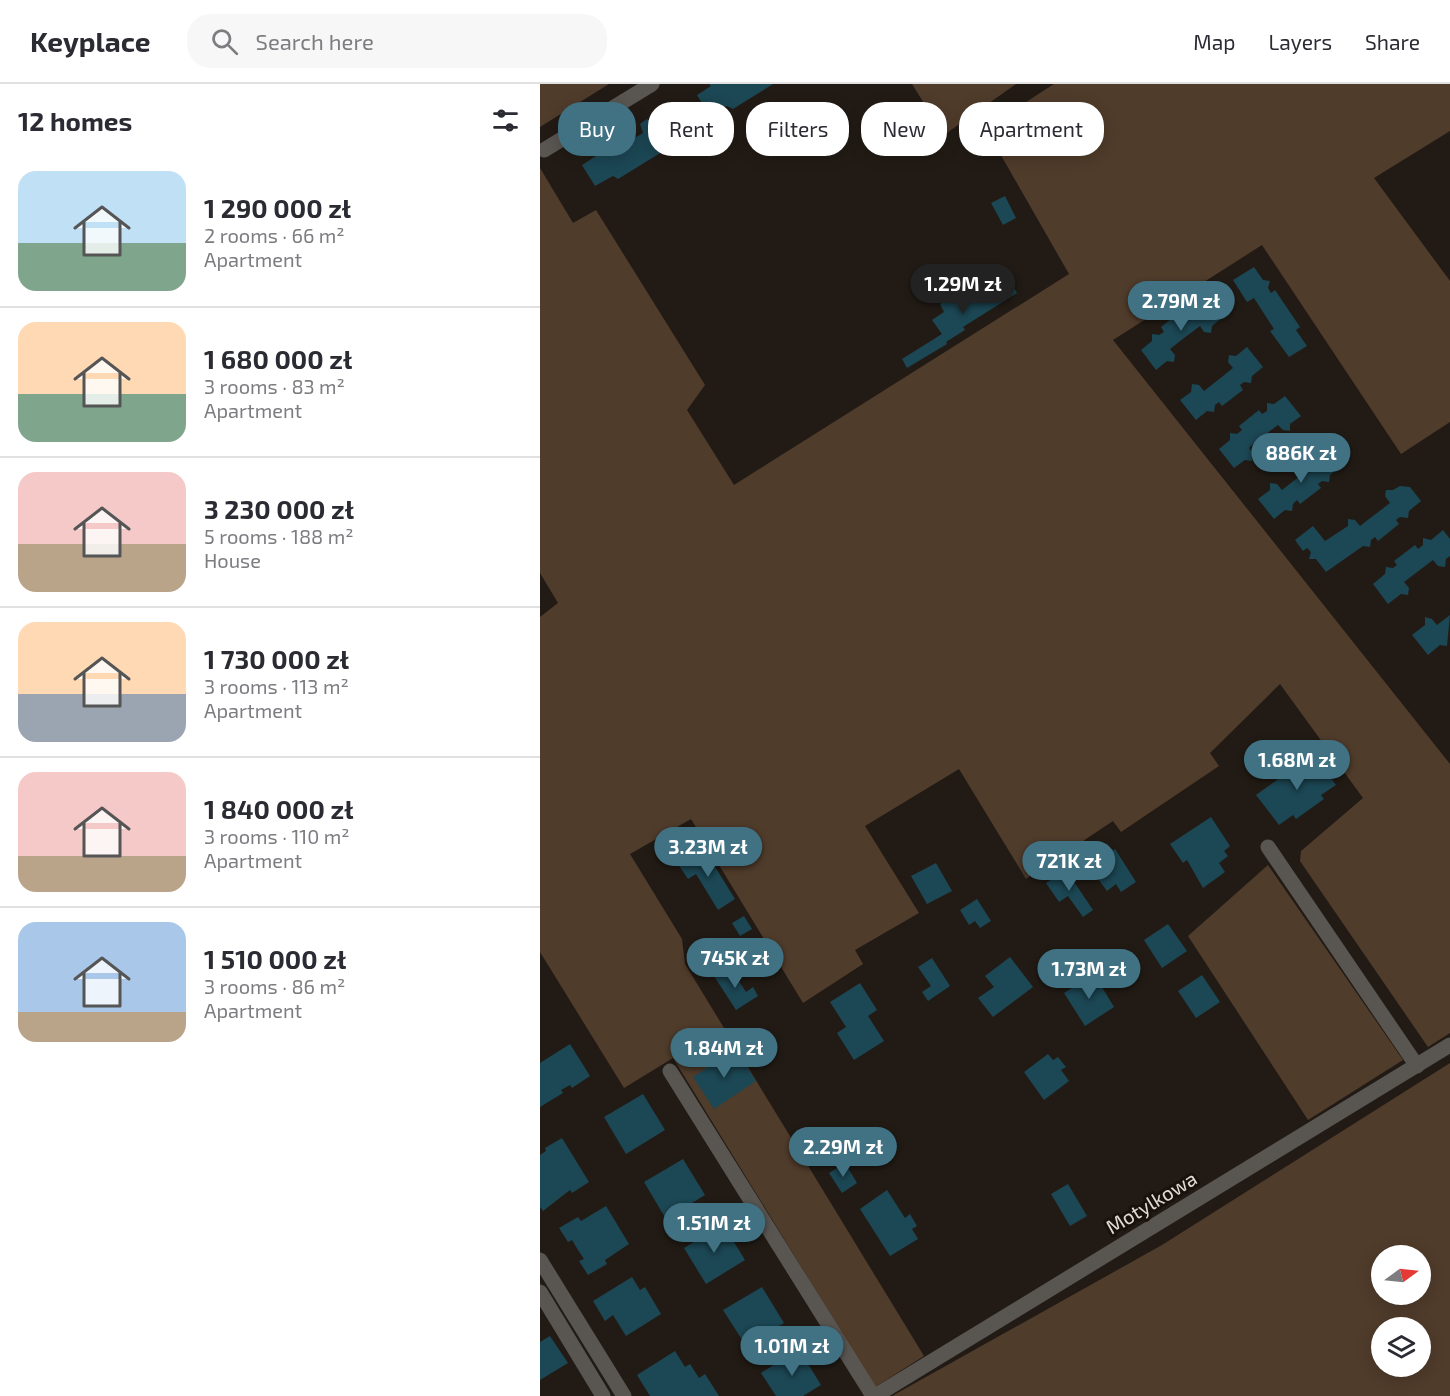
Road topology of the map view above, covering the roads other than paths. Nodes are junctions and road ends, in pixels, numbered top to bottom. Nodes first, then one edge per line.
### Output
1 (652, 84) edge
2 (544, 150) dead end
3 (1268, 847) dead end
4 (1450, 1045) edge
5 (1417, 1066) junction
6 (670, 1071) dead end
7 (540, 1260) edge
8 (540, 1292) edge
9 (603, 1396) edge
10 (624, 1396) edge
11 (874, 1396) edge

1 - 2 street
3 - 5 street
4 - 5 street, Motylkowa
5 - 11 street, Motylkowa
6 - 11 street
7 - 10 street
8 - 9 street

